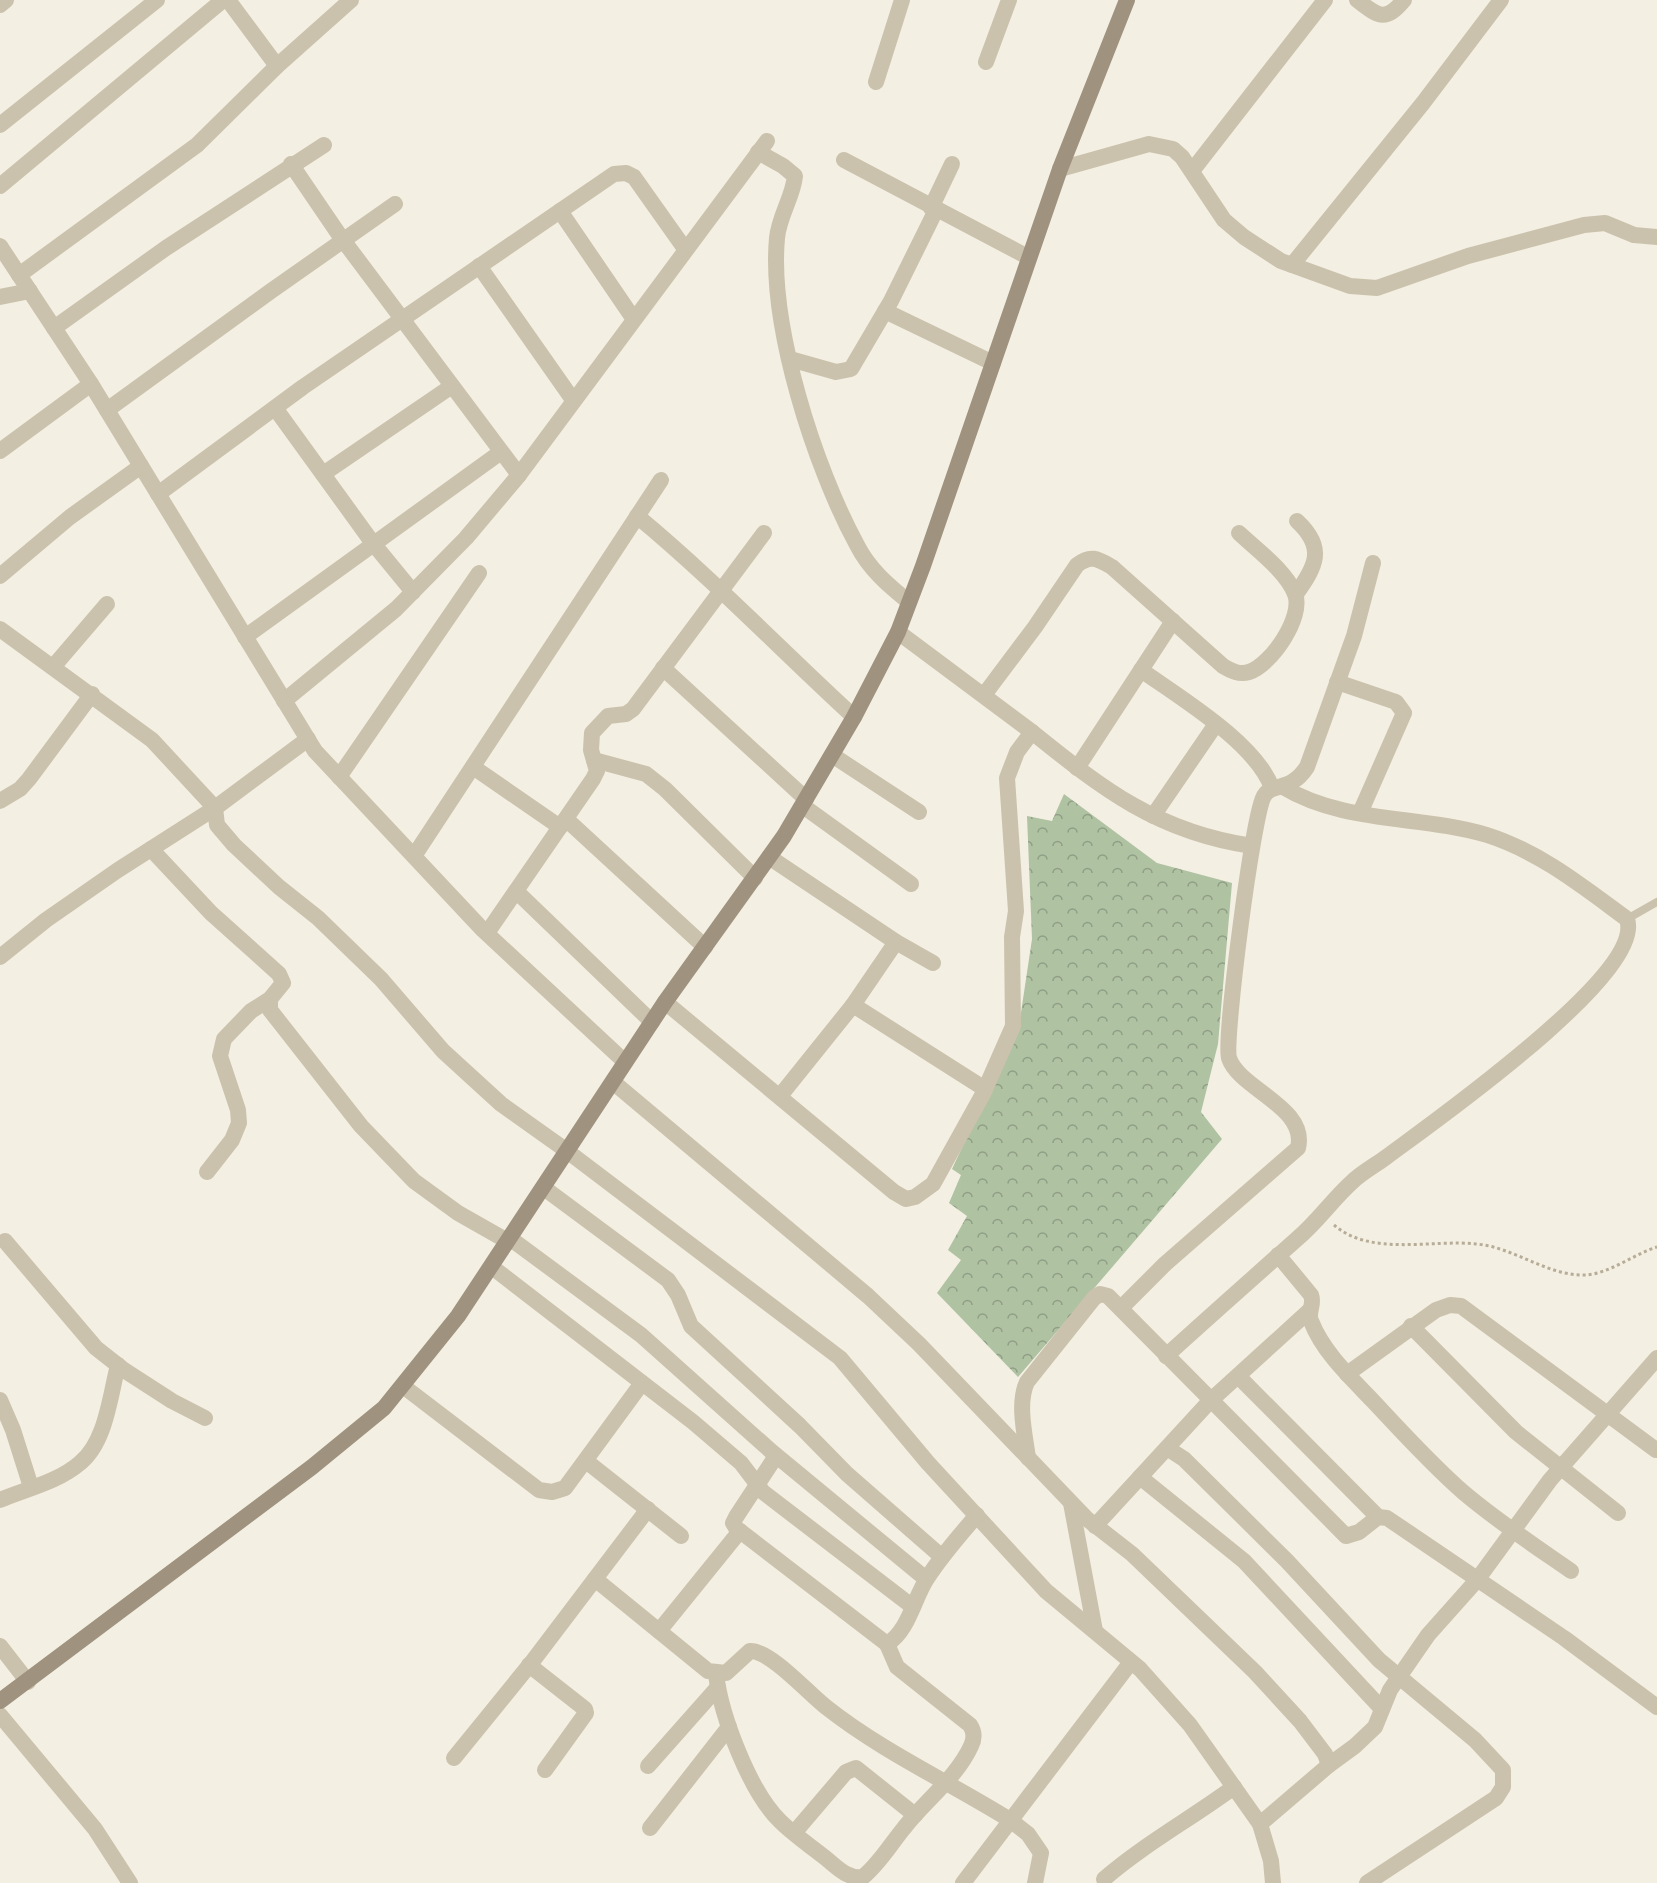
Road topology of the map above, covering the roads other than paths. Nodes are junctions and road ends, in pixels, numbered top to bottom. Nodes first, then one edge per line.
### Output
1 (6, 0) edge
2 (157, 0) edge
3 (223, 0) edge
4 (228, 0) edge
5 (902, 0) edge
6 (1009, 0) edge
7 (1127, 0) edge
8 (1325, 0) edge
9 (1357, 0) edge
10 (1404, 0) edge
11 (1501, 0) edge
12 (346, 2) edge
13 (0, 5) edge
14 (986, 62) dead end
15 (277, 66) junction
16 (876, 82) dead end
17 (0, 125) edge
18 (324, 145) dead end
19 (844, 160) dead end
20 (291, 164) junction
21 (952, 164) dead end
22 (1060, 169) junction
23 (1192, 171) junction
24 (0, 186) edge
25 (395, 204) dead end
26 (933, 209) junction
27 (560, 211) junction
28 (1657, 237) edge
29 (343, 240) junction
30 (0, 246) edge
31 (685, 249) junction
32 (1028, 257) junction
33 (1292, 265) junction
34 (479, 266) junction
35 (19, 275) junction
36 (30, 291) junction
37 (0, 297) edge
38 (885, 311) junction
39 (633, 318) junction
40 (401, 319) junction
41 (54, 328) junction
42 (789, 359) junction
43 (993, 363) junction
44 (91, 384) junction
45 (452, 386) junction
46 (573, 400) junction
47 (275, 408) junction
48 (107, 410) junction
49 (0, 451) edge
50 (501, 452) junction
51 (141, 466) junction
52 (323, 474) junction
53 (519, 475) junction
54 (661, 480) dead end
55 (158, 494) junction
56 (637, 516) junction
57 (1298, 521) dead end
58 (764, 533) dead end
59 (1239, 533) dead end
60 (372, 542) junction
61 (1373, 563) dead end
62 (479, 573) dead end
63 (0, 576) edge
64 (720, 589) junction
65 (413, 592) junction
66 (1296, 594) junction
67 (909, 602) junction
68 (107, 604) dead end
69 (1173, 621) junction
70 (0, 629) edge
71 (898, 632) junction
72 (245, 637) junction
73 (53, 667) junction
74 (663, 668) junction
75 (1141, 670) junction
76 (1337, 682) junction
77 (92, 694) junction
78 (984, 695) junction
79 (285, 701) junction
80 (854, 717) junction
81 (1216, 724) junction
82 (1032, 732) junction
83 (308, 740) junction
84 (832, 755) junction
85 (594, 760) junction
86 (473, 767) junction
87 (1077, 768) junction
88 (339, 777) junction
89 (1278, 788) junction
90 (0, 801) edge
91 (805, 802) junction
92 (214, 808) junction
93 (919, 812) dead end
94 (1360, 813) junction
95 (1153, 816) junction
96 (563, 823) junction
97 (1252, 846) junction
98 (151, 849) junction
99 (414, 856) junction
100 (770, 857) junction
101 (755, 878) junction
102 (911, 884) dead end
103 (516, 891) junction
104 (1657, 902) edge
105 (1627, 919) junction
106 (487, 933) junction
107 (896, 942) junction
108 (705, 947) junction
109 (0, 957) edge
110 (933, 963) dead end
111 (270, 999) junction
112 (664, 1002) junction
113 (853, 1005) junction
114 (651, 1022) junction
115 (625, 1062) junction
116 (613, 1082) junction
117 (985, 1089) junction
118 (780, 1096) junction
119 (567, 1151) junction
120 (207, 1172) dead end
121 (544, 1188) junction
122 (510, 1240) junction
123 (5, 1241) dead end
124 (1278, 1255) junction
125 (492, 1267) junction
126 (1121, 1308) junction
127 (1309, 1311) junction
128 (1411, 1326) junction
129 (1166, 1356) junction
130 (118, 1365) junction
131 (1653, 1367) edge
132 (1347, 1374) junction
133 (1238, 1376) junction
134 (642, 1383) junction
135 (403, 1386) junction
136 (0, 1400) edge
137 (1210, 1401) junction
138 (1609, 1414) junction
139 (205, 1418) dead end
140 (1167, 1448) junction
141 (1656, 1450) edge
142 (776, 1456) junction
143 (1028, 1458) junction
144 (586, 1461) junction
145 (1561, 1468) junction
146 (1140, 1477) junction
147 (757, 1485) junction
148 (31, 1488) junction
149 (0, 1500) edge
150 (1071, 1503) junction
151 (648, 1509) junction
152 (1618, 1513) dead end
153 (977, 1515) junction
154 (1378, 1517) junction
155 (1095, 1526) junction
156 (1512, 1529) junction
157 (740, 1531) junction
158 (681, 1536) dead end
159 (942, 1557) junction
160 (1571, 1571) dead end
161 (595, 1579) junction
162 (926, 1580) junction
163 (1477, 1580) junction
164 (913, 1607) junction
165 (659, 1631) junction
166 (1095, 1631) junction
167 (887, 1644) junction
168 (0, 1646) edge
169 (1131, 1662) junction
170 (529, 1665) junction
171 (1398, 1677) junction
172 (717, 1680) junction
173 (28, 1682) junction
174 (0, 1701) edge
175 (1657, 1707) edge
176 (1382, 1709) junction
177 (0, 1715) edge
178 (729, 1727) junction
179 (454, 1758) dead end
180 (1329, 1765) junction
181 (648, 1766) dead end
182 (545, 1770) dead end
183 (944, 1782) junction
184 (1234, 1788) junction
185 (915, 1815) junction
186 (1010, 1820) junction
187 (1260, 1824) junction
188 (650, 1827) dead end
189 (794, 1833) junction
190 (1104, 1878) dead end
191 (130, 1883) edge
192 (963, 1883) edge
193 (1035, 1883) edge
194 (1273, 1883) edge
195 (1367, 1883) edge

1 - 13 street
2 - 17 street
3 - 24 street
4 - 15 street
5 - 16 street
6 - 14 street
7 - 22 main road
8 - 23 street
9 - 10 street
11 - 33 street
12 - 15 street
15 - 35 street
18 - 20 street
19 - 26 street
20 - 29 street
20 - 41 street
21 - 26 street
22 - 23 street
22 - 32 main road
23 - 33 street
25 - 29 street
26 - 32 street
26 - 38 street
27 - 31 street
27 - 34 street
27 - 39 street
28 - 33 street
29 - 40 street
29 - 48 street
30 - 35 street
31 - 39 street
31 - 42 street
32 - 43 main road
34 - 40 street
34 - 46 street
35 - 36 street
36 - 37 street
36 - 41 street
38 - 42 street
38 - 43 street
39 - 46 street
40 - 45 street
40 - 47 street
41 - 44 street
42 - 67 street
43 - 67 main road
44 - 48 street
44 - 49 street
45 - 50 street
45 - 52 street
46 - 53 street
47 - 52 street
47 - 55 street
48 - 51 street
50 - 53 street
50 - 60 street
51 - 55 street
51 - 63 street
52 - 60 street
53 - 65 street
54 - 56 street
55 - 72 street
56 - 64 street
56 - 86 street
57 - 66 street
58 - 64 street
59 - 66 street
60 - 65 street
60 - 72 street
61 - 76 street
62 - 88 street
64 - 74 street
64 - 80 street
65 - 79 street
66 - 69 street
67 - 71 main road
68 - 73 street
69 - 75 street
69 - 78 street
70 - 73 street
71 - 78 street
71 - 80 main road
72 - 79 street
73 - 77 street
74 - 85 street
74 - 91 street
75 - 81 street
75 - 87 street
76 - 89 street
76 - 94 street
77 - 90 street
77 - 92 street
78 - 82 street
79 - 83 street
80 - 84 main road
81 - 89 street
81 - 95 street
82 - 87 street
82 - 117 street
83 - 88 street
83 - 92 street
84 - 91 main road
84 - 93 street
85 - 96 street
85 - 101 street
86 - 96 street
86 - 99 street
87 - 95 street
88 - 99 street
89 - 94 street
89 - 97 street
91 - 100 main road
91 - 102 street
92 - 98 street
92 - 119 street
94 - 105 street
95 - 97 street
96 - 103 street
96 - 108 street
97 - 126 street
98 - 109 street
98 - 111 street
99 - 106 street
100 - 101 main road
100 - 107 street
101 - 108 main road
103 - 106 street
103 - 114 street
104 - 105 lane
105 - 124 street
106 - 115 street
107 - 110 street
107 - 113 street
108 - 112 main road
111 - 120 street
111 - 122 street
112 - 114 main road
112 - 118 street
113 - 117 street
113 - 118 street
114 - 115 main road
115 - 116 main road
116 - 119 main road
116 - 143 street
117 - 118 street
119 - 121 main road
119 - 153 street
121 - 122 main road
121 - 159 street
122 - 125 main road
122 - 142 street
123 - 130 street
124 - 127 street
124 - 129 street
125 - 134 street
125 - 135 main road
126 - 129 street
126 - 143 street
127 - 132 street
127 - 133 street
128 - 132 street
128 - 138 street
128 - 145 street
129 - 137 street
130 - 139 street
130 - 148 street
131 - 138 street
132 - 156 street
133 - 137 street
133 - 154 street
134 - 144 street
134 - 147 street
135 - 144 street
135 - 173 main road
136 - 148 street
137 - 140 street
137 - 154 street
138 - 141 street
138 - 145 street
140 - 146 street
140 - 171 street
142 - 147 street
142 - 162 street
143 - 150 street
144 - 151 street
145 - 152 street
145 - 156 street
146 - 155 street
146 - 176 street
147 - 157 street
147 - 164 street
148 - 149 street
150 - 155 street
150 - 166 street
151 - 158 street
151 - 161 street
153 - 159 street
153 - 166 street
154 - 163 street
155 - 180 street
156 - 160 street
156 - 163 street
157 - 165 street
157 - 167 street
159 - 162 street
161 - 165 street
161 - 170 street
162 - 164 street
163 - 171 street
163 - 175 street
164 - 167 street
165 - 172 street
166 - 169 street
167 - 183 street
168 - 173 street
169 - 184 street
169 - 186 street
170 - 179 street
170 - 182 street
171 - 176 street
171 - 195 street
172 - 178 street
172 - 181 street
172 - 183 street
173 - 174 main road
176 - 180 street
177 - 191 street
178 - 188 street
178 - 189 street
180 - 187 street
183 - 185 street
183 - 186 street
184 - 187 street
184 - 190 street
185 - 189 street
185 - 189 street
186 - 192 street
186 - 193 street
187 - 194 street

